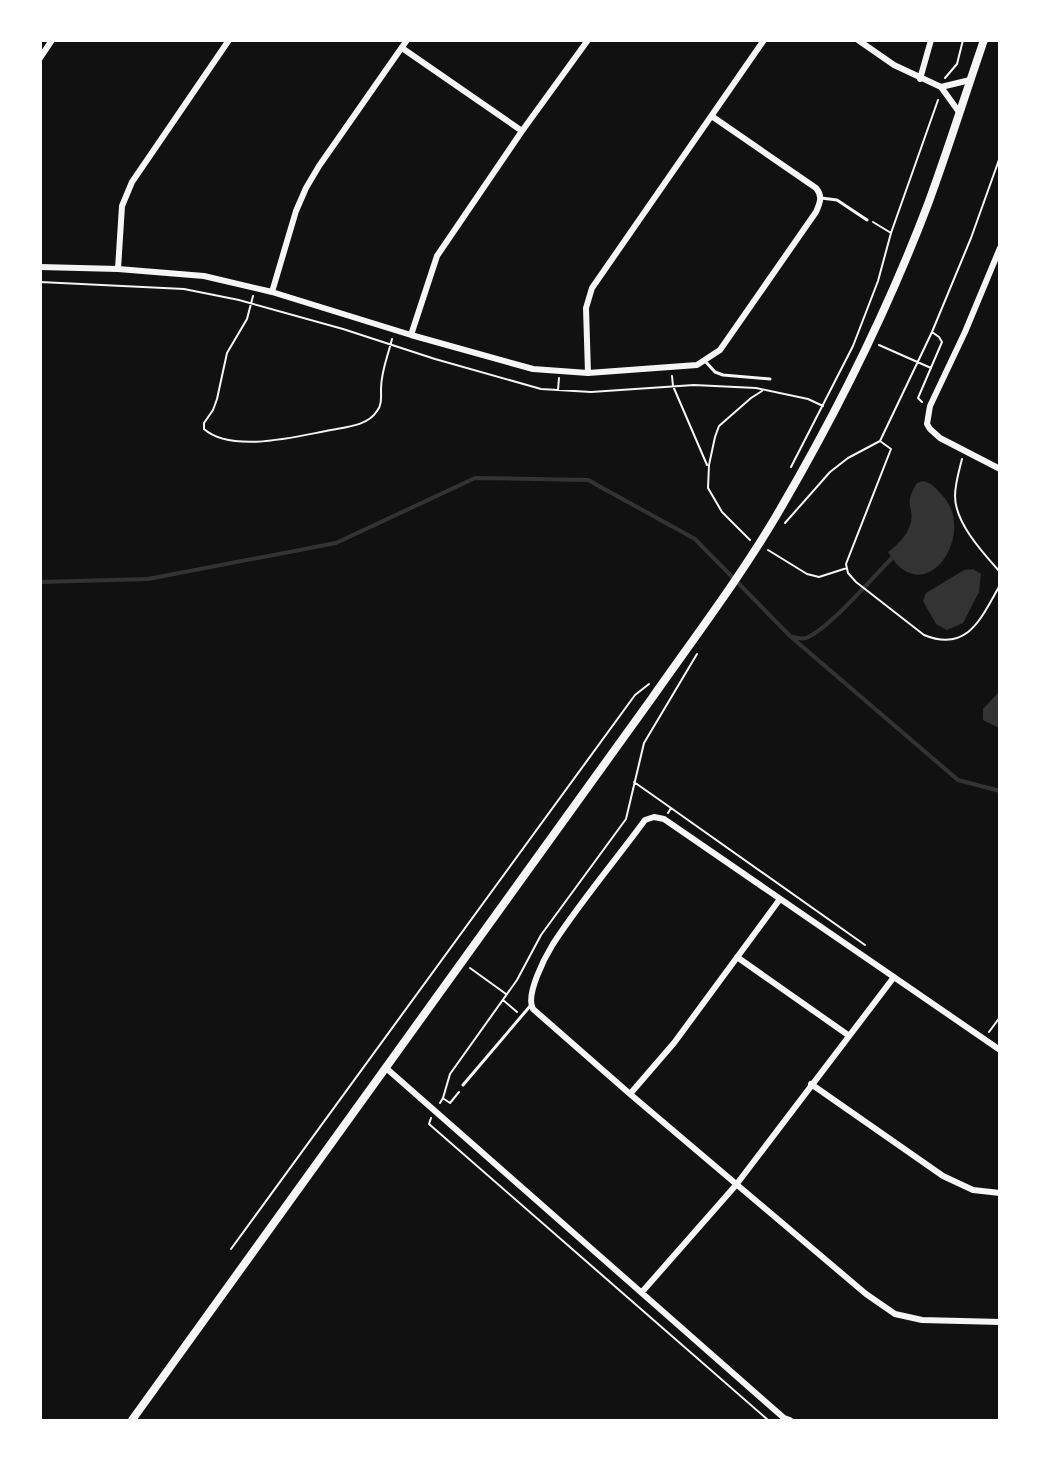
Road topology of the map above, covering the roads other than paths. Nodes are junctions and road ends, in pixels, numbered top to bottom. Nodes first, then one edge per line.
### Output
1 (52, 40) edge
2 (229, 40) edge
3 (407, 40) edge
4 (588, 40) edge
5 (764, 40) edge
6 (858, 40) edge
7 (931, 40) edge
8 (984, 40) edge
9 (402, 48) junction
10 (40, 58) edge
11 (920, 79) junction
12 (970, 80) junction
13 (940, 87) junction
14 (959, 112) junction
15 (712, 117) junction
16 (522, 131) junction
17 (820, 198) junction
18 (867, 220) road end
19 (999, 248) edge
20 (40, 267) edge
21 (118, 269) junction
22 (272, 292) junction
23 (411, 335) junction
24 (705, 361) junction
25 (588, 373) junction
26 (770, 379) dead end
27 (999, 469) edge
28 (780, 899) junction
29 (737, 957) junction
30 (894, 977) junction
31 (531, 1005) junction
32 (848, 1035) junction
33 (999, 1050) edge
34 (386, 1068) junction
35 (811, 1084) junction
36 (463, 1085) road end
37 (630, 1094) junction
38 (736, 1185) junction
39 (999, 1193) edge
40 (642, 1292) junction
41 (999, 1322) edge
42 (132, 1420) edge
43 (790, 1420) edge

1 - 10 street
2 - 21 street
3 - 9 street
4 - 16 street
5 - 15 street
6 - 11 street
7 - 11 street
8 - 12 street
9 - 16 street
9 - 22 street
11 - 13 street
12 - 13 street
12 - 14 street
13 - 14 street
14 - 34 street
15 - 17 street
15 - 25 street
16 - 23 street
17 - 18 lane
17 - 24 street
19 - 27 street
20 - 21 street
21 - 22 street
22 - 23 street
23 - 25 street
24 - 25 street
24 - 26 lane
28 - 29 street
28 - 30 street
28 - 31 street
29 - 32 street
29 - 37 street
30 - 32 street
30 - 33 street
31 - 36 lane
31 - 37 street
32 - 35 street
34 - 40 street
34 - 42 street
35 - 38 street
35 - 39 street
37 - 38 street
38 - 40 street
38 - 41 street
40 - 43 street

